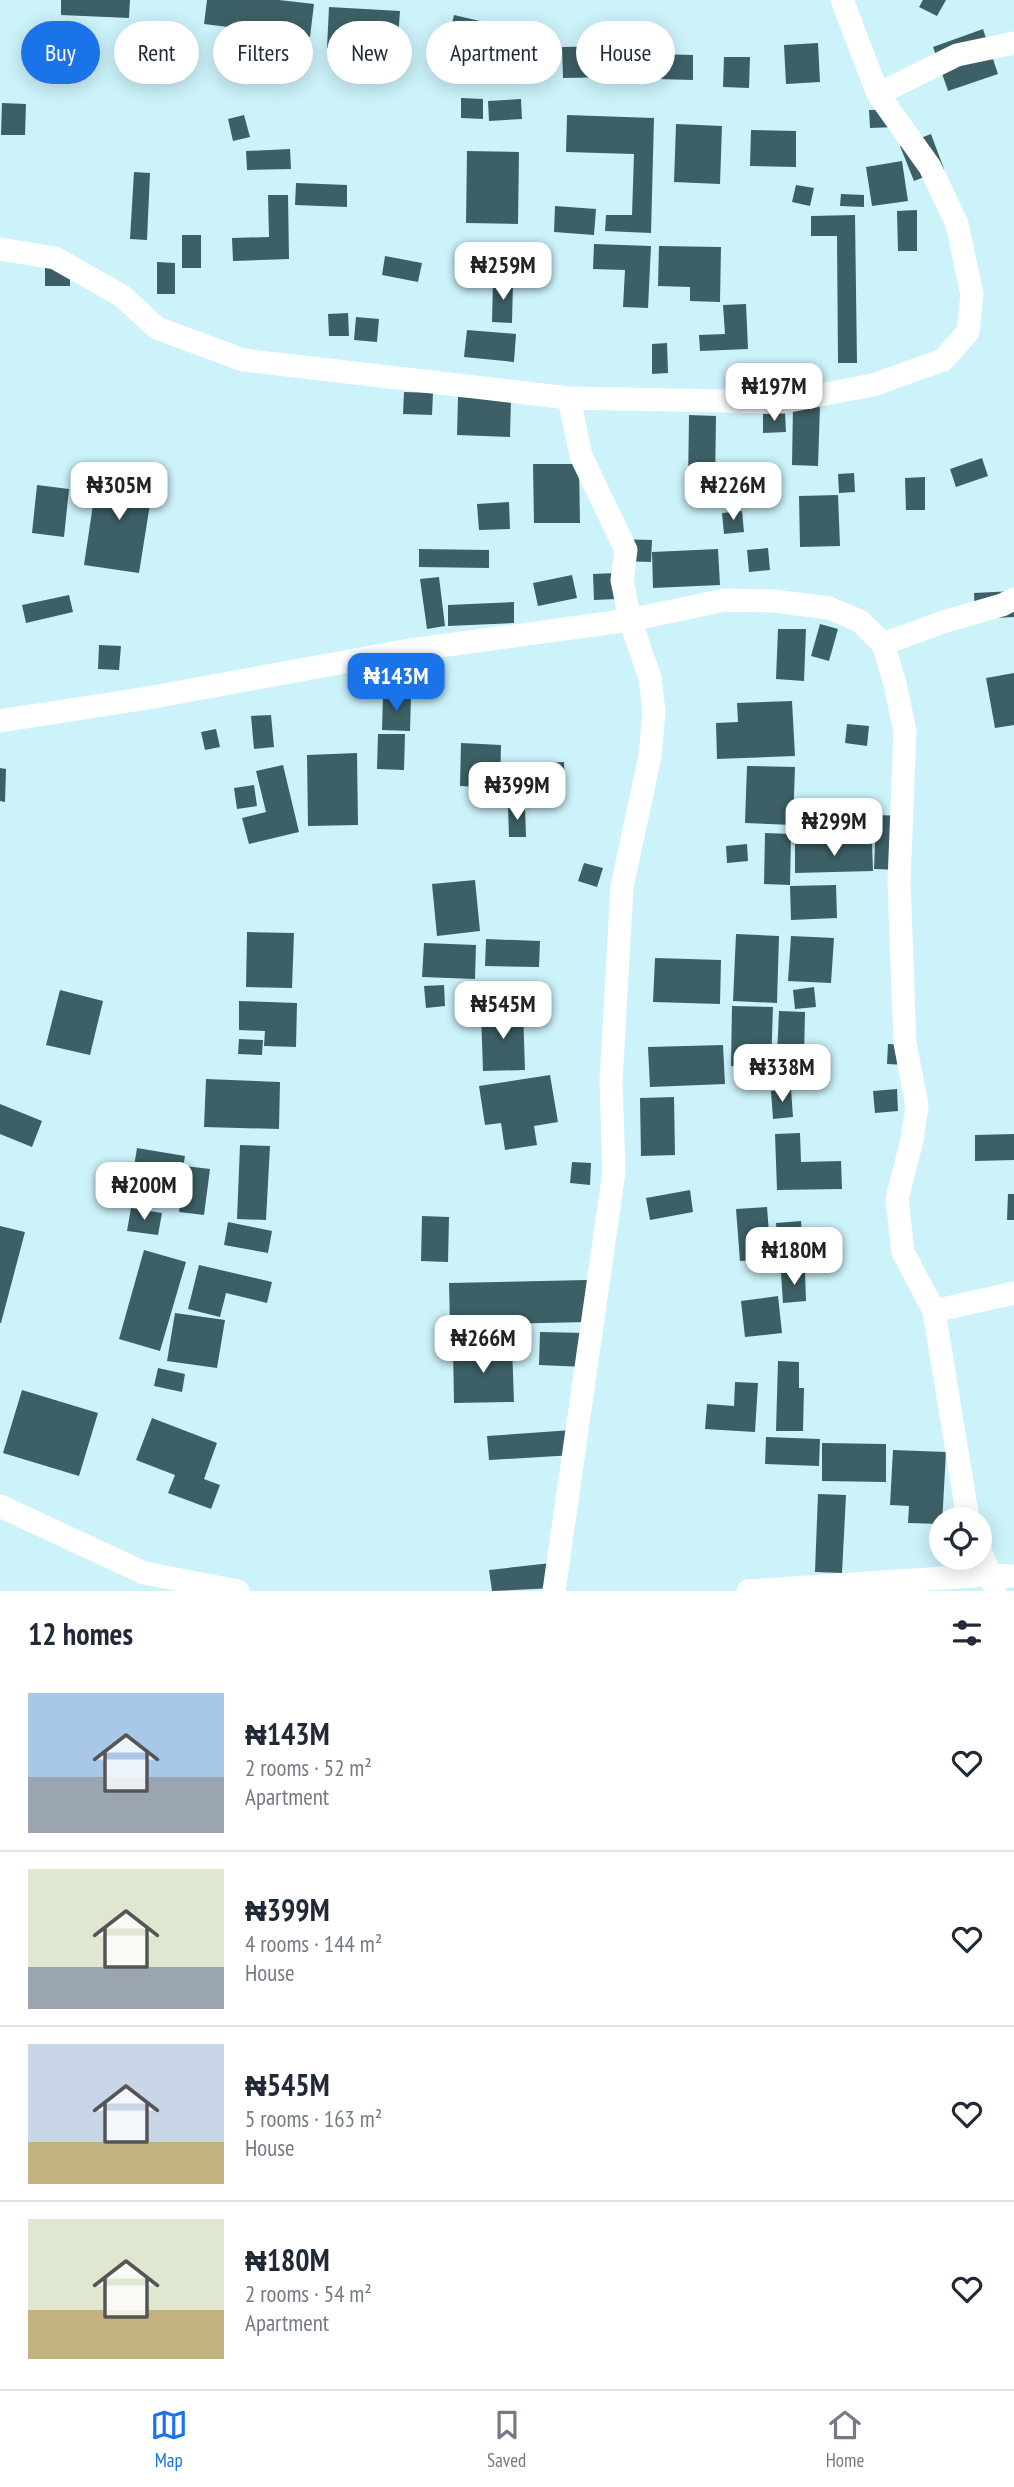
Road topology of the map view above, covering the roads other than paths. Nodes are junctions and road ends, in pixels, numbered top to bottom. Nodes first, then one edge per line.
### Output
1 (842, 0) edge
2 (1014, 43) edge
3 (878, 94) junction
4 (0, 249) edge
5 (569, 398) junction
6 (1014, 599) edge
7 (630, 620) junction
8 (883, 644) junction
9 (0, 722) edge
10 (1014, 1293) edge
11 (934, 1311) junction
12 (0, 1506) edge
13 (966, 1507) edge
14 (1014, 1576) edge
15 (993, 1583) edge
16 (238, 1591) edge
17 (554, 1591) edge
18 (748, 1591) edge

1 - 3 street
2 - 3 street
3 - 5 street
4 - 5 street
5 - 7 street
6 - 8 street
7 - 8 street
7 - 9 street
7 - 17 street
8 - 11 street
10 - 11 street
11 - 13 street
12 - 16 street
14 - 15 street
15 - 18 street

